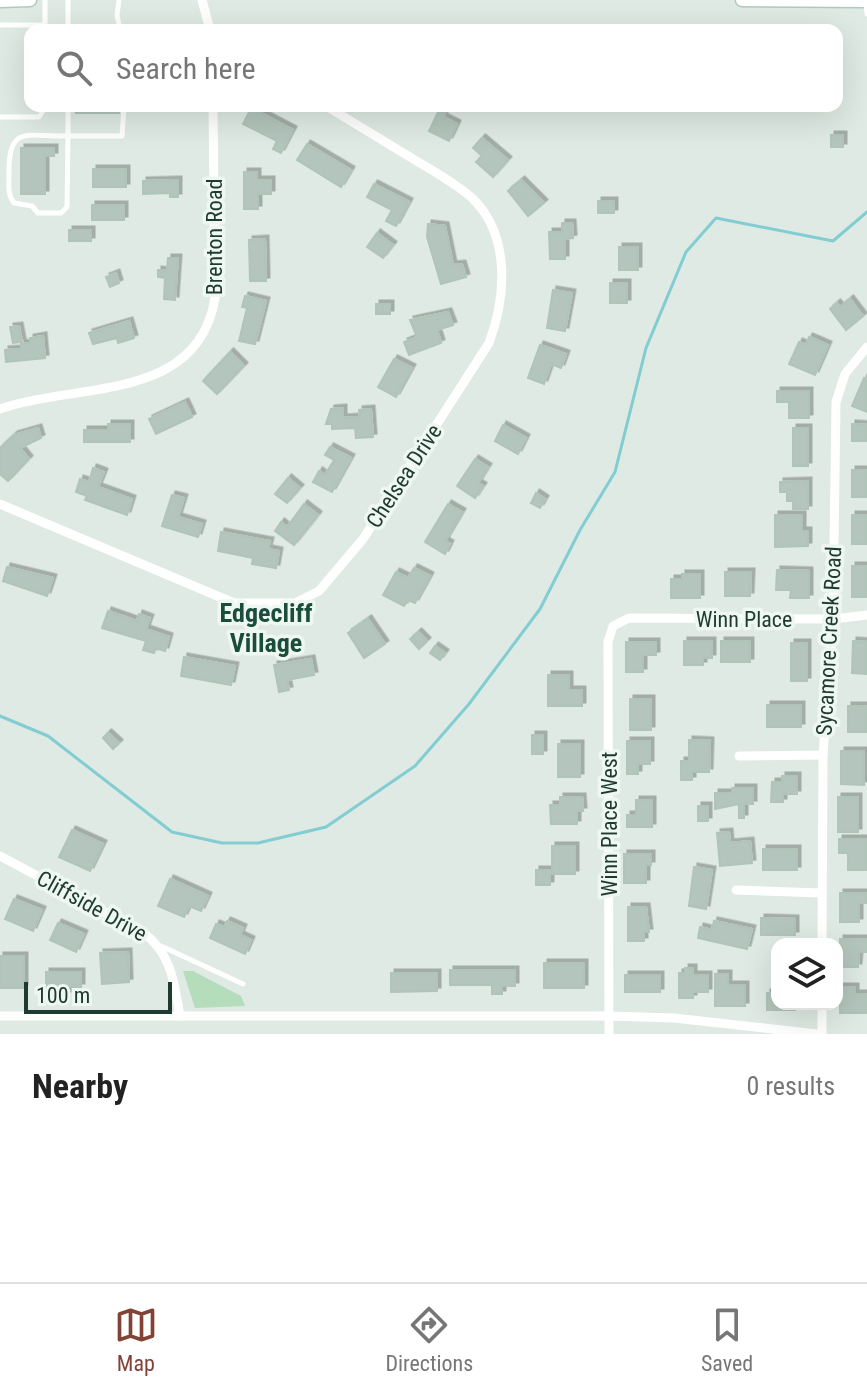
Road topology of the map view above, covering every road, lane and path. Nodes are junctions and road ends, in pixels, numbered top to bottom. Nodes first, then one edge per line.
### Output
1 (30, 0) edge
2 (45, 0) edge
3 (68, 0) edge
4 (119, 0) edge
5 (202, 0) edge
6 (742, 0) edge
7 (0, 1) edge
8 (862, 4) edge
9 (45, 24) edge
10 (68, 24) edge
11 (119, 24) edge
12 (208, 24) edge
13 (0, 25) edge
14 (24, 26) edge
15 (42, 112) edge
16 (68, 112) edge
17 (124, 112) edge
18 (213, 112) edge
19 (336, 112) edge
20 (0, 117) edge
21 (68, 136) junction
22 (867, 347) edge
23 (0, 409) edge
24 (0, 504) edge
25 (867, 615) edge
26 (622, 619) joint
27 (833, 619) junction
28 (823, 755) junction
29 (739, 756) dead end
30 (0, 856) edge
31 (736, 890) dead end
32 (822, 893) junction
33 (822, 938) edge
34 (161, 946) junction
35 (243, 984) dead end
36 (821, 1010) edge
37 (0, 1016) edge
38 (180, 1016) junction
39 (609, 1016) junction
40 (609, 1034) edge
41 (819, 1034) edge

1 - 7 street
2 - 9 lane
3 - 10 lane
4 - 11 lane
5 - 12 street
6 - 8 street
13 - 14 lane
15 - 20 lane
16 - 21 lane
17 - 21 lane
18 - 23 street, Brenton Road
19 - 24 street, Chelsea Drive
21 - 21 lane
22 - 27 street, Sycamore Creek Road
25 - 27 street, Winn Place
26 - 27 street, Winn Place
26 - 39 street, Winn Place West
27 - 28 street, Sycamore Creek Road
28 - 29 street
28 - 32 street, Sycamore Creek Road
30 - 34 street, Cliffside Drive
31 - 32 street
32 - 33 street, Sycamore Creek Road
34 - 35 lane
34 - 38 street, Cliffside Drive
36 - 41 street
37 - 38 street
38 - 39 street
39 - 40 street, Winn Place West
39 - 41 street

